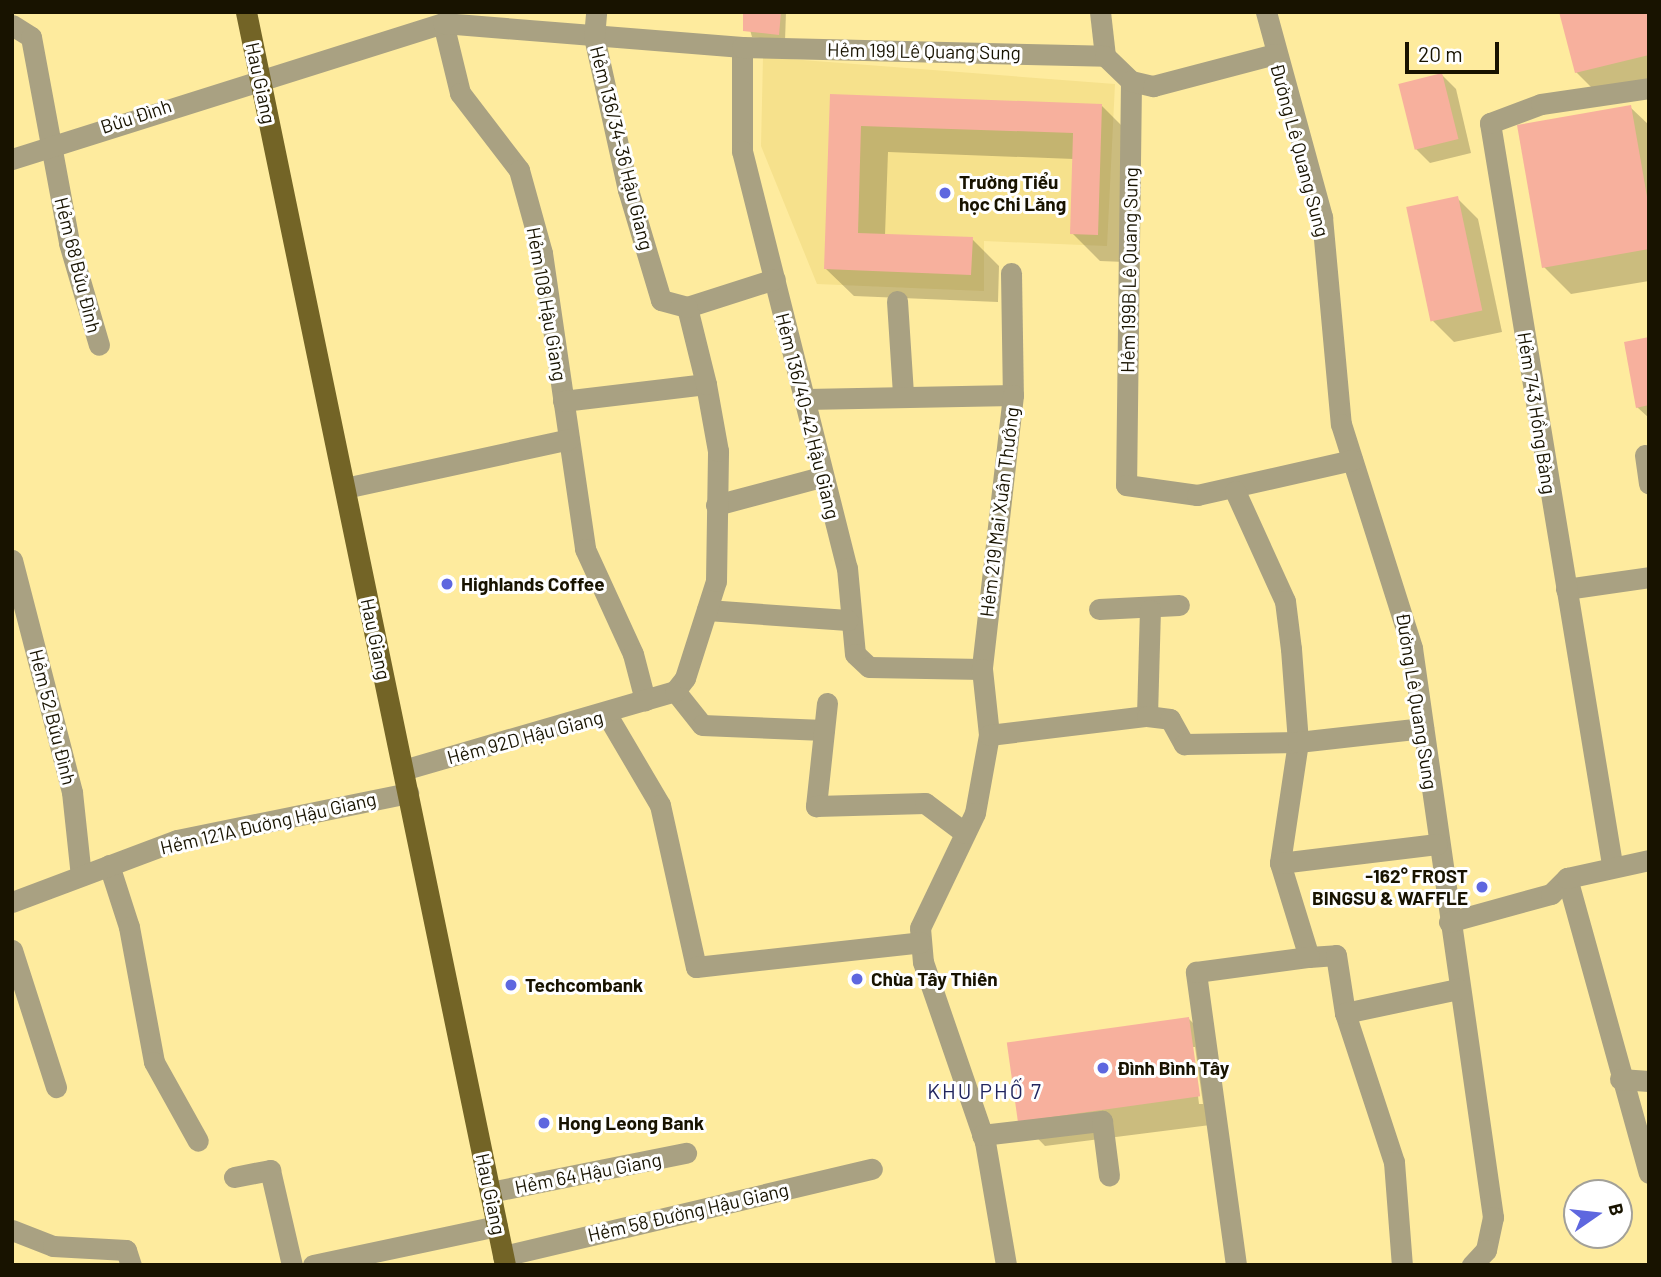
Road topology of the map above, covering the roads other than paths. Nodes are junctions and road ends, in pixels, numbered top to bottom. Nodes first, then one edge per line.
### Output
1 (246, 12) edge
2 (596, 12) edge
3 (1100, 12) edge
4 (1266, 12) edge
5 (501, 19) edge
6 (443, 23) junction
7 (12, 25) edge
8 (594, 37) junction
9 (742, 47) junction
10 (1275, 54) junction
11 (1105, 56) junction
12 (260, 76) junction
13 (1131, 81) junction
14 (1649, 88) edge
15 (50, 144) junction
16 (12, 159) edge
17 (1011, 273) dead end
18 (775, 279) junction
19 (897, 301) dead end
20 (687, 307) junction
21 (99, 345) dead end
22 (706, 384) junction
23 (903, 394) junction
24 (1013, 395) junction
25 (806, 399) junction
26 (563, 401) junction
27 (569, 439) junction
28 (1645, 455) dead end
29 (1352, 460) junction
30 (821, 477) junction
31 (1649, 484) edge
32 (345, 488) junction
33 (1235, 491) junction
34 (716, 505) junction
35 (12, 560) edge
36 (1649, 576) edge
37 (1566, 589) junction
38 (1179, 604) dead end
39 (1098, 609) dead end
40 (707, 610) junction
41 (1150, 610) junction
42 (848, 620) junction
43 (982, 669) junction
44 (675, 691) junction
45 (645, 699) junction
46 (827, 703) dead end
47 (607, 715) junction
48 (1147, 716) junction
49 (1423, 729) junction
50 (824, 730) junction
51 (989, 735) junction
52 (1298, 742) junction
53 (403, 770) junction
54 (408, 793) junction
55 (965, 832) junction
56 (1437, 844) junction
57 (1649, 860) edge
58 (1280, 863) junction
59 (1612, 864) junction
60 (109, 865) junction
61 (81, 876) junction
62 (1567, 878) junction
63 (12, 902) edge
64 (1448, 922) junction
65 (921, 942) junction
66 (12, 950) edge
67 (1309, 957) junction
68 (1458, 989) junction
69 (1345, 1013) junction
70 (1620, 1079) junction
71 (1649, 1081) edge
72 (57, 1087) dead end
73 (982, 1135) junction
74 (198, 1141) dead end
75 (686, 1153) dead end
76 (872, 1169) dead end
77 (1649, 1173) edge
78 (1109, 1176) dead end
79 (234, 1177) dead end
80 (490, 1192) junction
81 (497, 1226) junction
82 (12, 1230) edge
83 (1492, 1236) junction
84 (504, 1260) edge
85 (131, 1265) edge
86 (292, 1265) edge
87 (313, 1265) edge
88 (1006, 1265) edge
89 (1236, 1265) edge
90 (1402, 1265) edge
91 (1472, 1265) edge
92 (1496, 1265) edge

1 - 12 main road, Hau Giang
2 - 8 street, Hẻm 136/34-36 Hậu Giang
3 - 11 street
4 - 10 street, Đường Lê Quang Sung
5 - 6 street, Bửu Đình
5 - 8 street, Hẻm 199 Lê Quang Sung
6 - 12 street, Bửu Đình
6 - 26 street, Hẻm 108 Hậu Giang
7 - 15 street, Hẻm 68 Bửu Đình
8 - 9 street, Hẻm 199 Lê Quang Sung
8 - 20 street, Hẻm 136/34-36 Hậu Giang
9 - 11 street, Hẻm 199 Lê Quang Sung
9 - 18 street, Hẻm 136/40-42 Hậu Giang
10 - 13 street
10 - 29 street, Đường Lê Quang Sung
11 - 13 street
12 - 15 street, Bửu Đình
12 - 32 main road, Hau Giang
13 - 33 street, Hẻm 199B Lê Quang Sung
14 - 37 street, Hẻm 743 Hồng Bàng
15 - 16 street, Bửu Đình
15 - 21 street, Hẻm 68 Bửu Đình
17 - 24 street
18 - 20 street
18 - 25 street, Hẻm 136/40-42 Hậu Giang
19 - 23 street
20 - 22 street
22 - 26 street
22 - 34 street
23 - 24 street, Hẻm 219 Mai Xuân Thưởng
23 - 25 street, Hẻm 219 Mai Xuân Thưởng
24 - 43 street, Hẻm 219 Mai Xuân Thưởng
25 - 30 street, Hẻm 136/40-42 Hậu Giang
26 - 27 street, Hẻm 108 Hậu Giang
27 - 32 street
27 - 45 street, Hẻm 108 Hậu Giang
28 - 31 street
29 - 33 street
29 - 49 street, Đường Lê Quang Sung
30 - 34 street
30 - 42 street, Hẻm 136/40-42 Hậu Giang
32 - 53 main road, Hau Giang
33 - 52 street
34 - 40 street
35 - 61 street, Hẻm 52 Bửu Đình
36 - 37 street
37 - 59 street, Hẻm 743 Hồng Bàng
38 - 41 street
39 - 41 street
40 - 42 street
40 - 44 street
41 - 48 street
42 - 43 street, Hẻm 136/40-42 Hậu Giang
43 - 51 street, Hẻm 219 Mai Xuân Thưởng
44 - 45 street, Hẻm 92D Hậu Giang
44 - 50 street
45 - 47 street, Hẻm 92D Hậu Giang
46 - 50 street
47 - 53 street, Hẻm 92D Hậu Giang
47 - 65 street
48 - 51 street
48 - 52 street
49 - 52 street
49 - 56 street, Đường Lê Quang Sung
50 - 55 street
51 - 55 street, Hẻm 219 Mai Xuân Thưởng
52 - 58 street
53 - 54 main road, Hau Giang
54 - 60 street, Hẻm 121A Đường Hậu Giang
54 - 80 main road, Hau Giang
55 - 65 street, Hẻm 219 Mai Xuân Thưởng
56 - 58 street
56 - 64 street, Đường Lê Quang Sung
57 - 59 street
58 - 67 street
59 - 62 street
60 - 61 street, Hẻm 121A Đường Hậu Giang
60 - 74 street
61 - 63 street, Hẻm 121A Đường Hậu Giang
62 - 64 street
62 - 70 street
64 - 68 street, Đường Lê Quang Sung
65 - 73 street
66 - 72 street
67 - 69 street
67 - 89 street
68 - 69 street
68 - 83 street, Đường Lê Quang Sung
69 - 90 street
70 - 71 street
70 - 77 street
73 - 78 street
73 - 88 street
75 - 80 street, Hẻm 64 Hậu Giang
76 - 84 street, Hẻm 58 Đường Hậu Giang
79 - 86 street
80 - 81 main road, Hau Giang
81 - 84 main road, Hau Giang
81 - 87 street
82 - 85 street
83 - 91 street
83 - 92 street, Đường Lê Quang Sung

